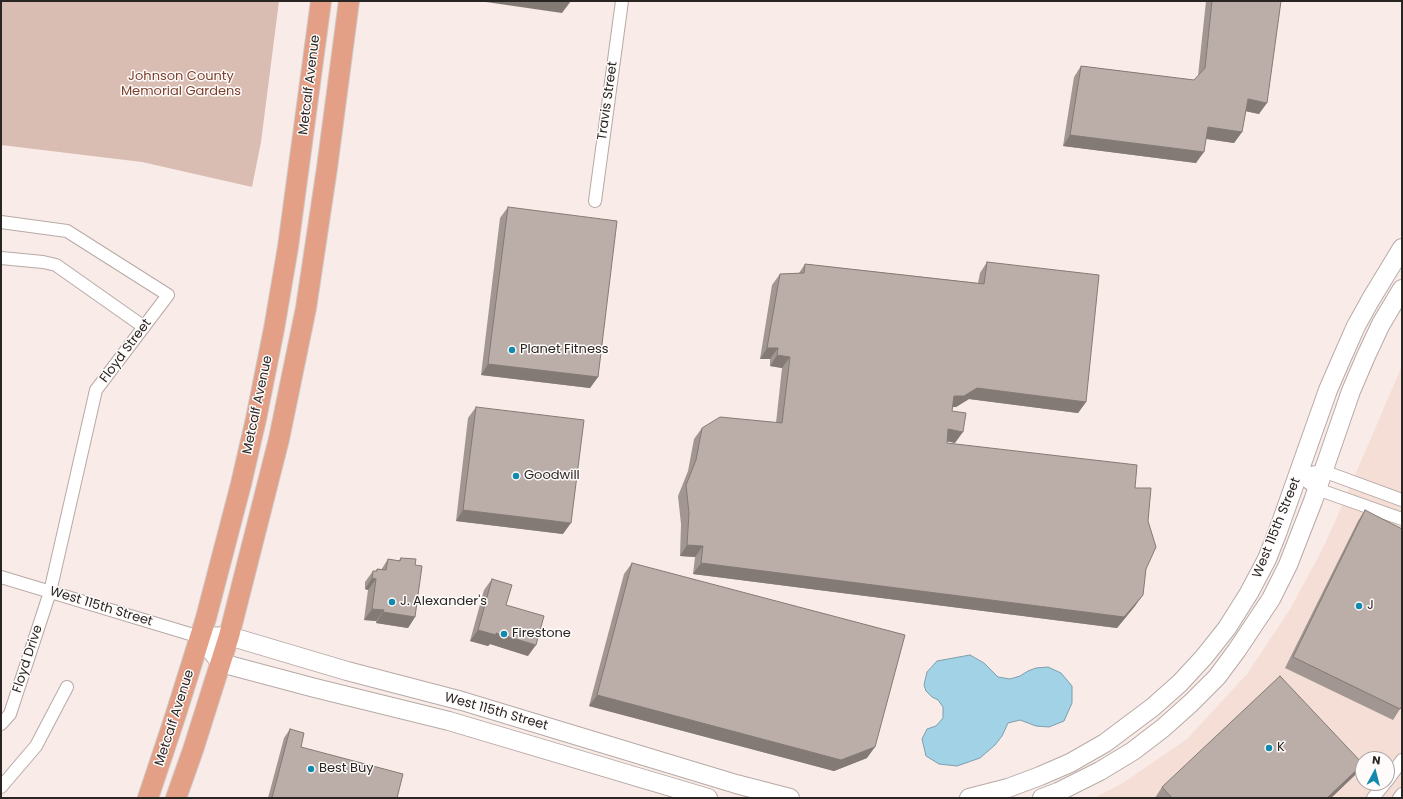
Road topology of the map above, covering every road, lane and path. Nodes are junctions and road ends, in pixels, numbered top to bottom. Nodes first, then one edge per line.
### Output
1 (321, 1) edge
2 (349, 1) edge
3 (622, 1) edge
4 (595, 201) dead end
5 (1, 222) edge
6 (1402, 248) edge
7 (1, 258) edge
8 (1402, 289) edge
9 (144, 327) junction
10 (1323, 471) junction
11 (1298, 475) junction
12 (1317, 489) junction
13 (1402, 500) edge
14 (1402, 519) edge
15 (1, 577) edge
16 (50, 592) junction
17 (229, 636) junction
18 (200, 637) junction
19 (221, 663) junction
20 (67, 687) dead end
21 (1, 724) edge
22 (1402, 760) edge
23 (1395, 770) edge
24 (1, 787) edge
25 (1402, 794) edge
26 (148, 798) edge
27 (176, 798) edge
28 (708, 798) edge
29 (790, 798) edge
30 (969, 798) edge
31 (1042, 798) edge
32 (1399, 798) edge

1 - 18 main road, Metcalf Avenue
2 - 17 main road, Metcalf Avenue
3 - 4 street, Travis Street
5 - 9 street, Floyd Street
6 - 11 street, West 115th Street
7 - 9 street
8 - 10 street, West 115th Street
9 - 16 street, Floyd Street
10 - 11 street
10 - 12 street, West 115th Street
10 - 13 street
11 - 12 street
11 - 30 street, West 115th Street
12 - 14 street
12 - 31 street, West 115th Street
15 - 16 street, West 115th Street
16 - 18 street, West 115th Street
16 - 21 street, Floyd Drive
17 - 18 street, West 115th Street
17 - 19 main road, Metcalf Avenue
17 - 29 street, West 115th Street
18 - 19 street
18 - 26 main road, Metcalf Avenue
19 - 27 main road, Metcalf Avenue
19 - 28 street, West 115th Street
20 - 24 street
22 - 23 street
25 - 32 street

